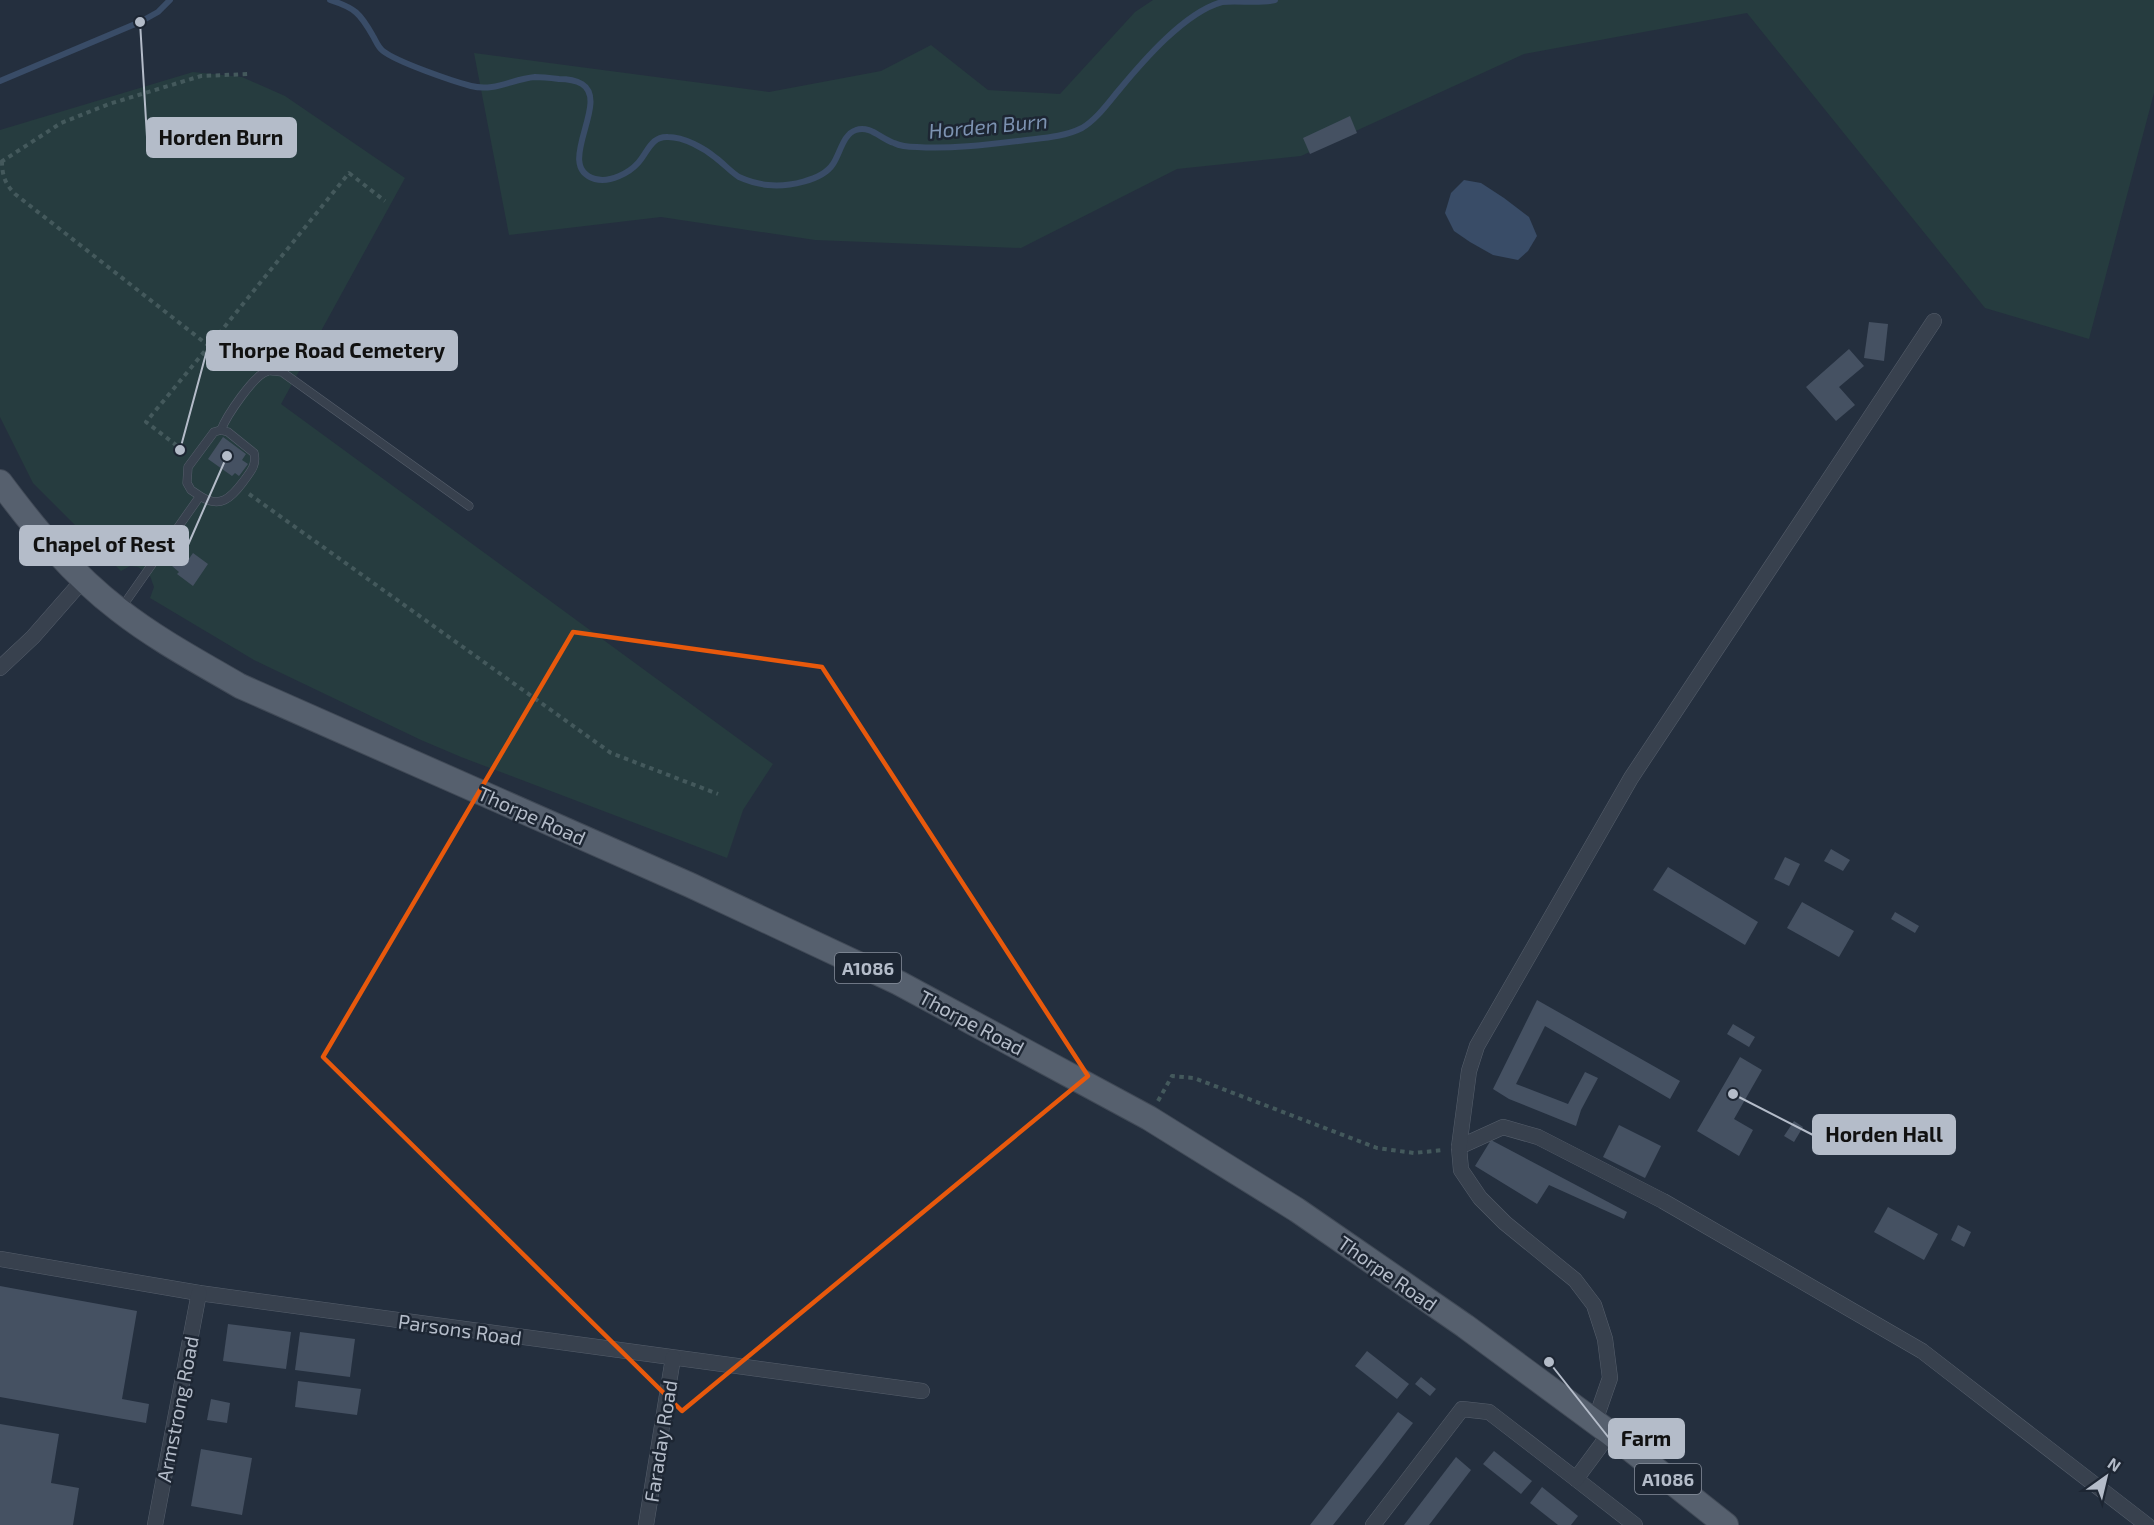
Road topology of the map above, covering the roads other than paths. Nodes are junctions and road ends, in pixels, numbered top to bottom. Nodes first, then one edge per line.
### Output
1 (1934, 321) dead end
2 (221, 430) junction
3 (0, 482) edge
4 (200, 496) junction
5 (470, 506) dead end
6 (83, 580) junction
7 (120, 611) junction
8 (0, 668) edge
9 (1459, 1147) junction
10 (0, 1259) edge
11 (199, 1293) junction
12 (674, 1358) junction
13 (922, 1391) dead end
14 (1603, 1427) junction
15 (1576, 1479) junction
16 (155, 1525) edge
17 (646, 1525) edge
18 (1373, 1525) edge
19 (1635, 1525) edge
20 (1726, 1525) edge
21 (2147, 1525) edge

1 - 9 street
2 - 4 lane
2 - 4 lane
2 - 5 lane
3 - 6 main road, Thorpe Road / A1086
4 - 7 lane
6 - 7 main road, Thorpe Road / A1086
6 - 8 street
7 - 14 main road, Thorpe Road / A1086
9 - 14 street
9 - 21 street
10 - 11 street, Parsons Road
11 - 12 street, Parsons Road
11 - 16 street, Armstrong Road
12 - 13 street, Parsons Road
12 - 17 street, Faraday Road
14 - 15 street
14 - 20 main road, Thorpe Road / A1086
15 - 18 street
15 - 19 street

